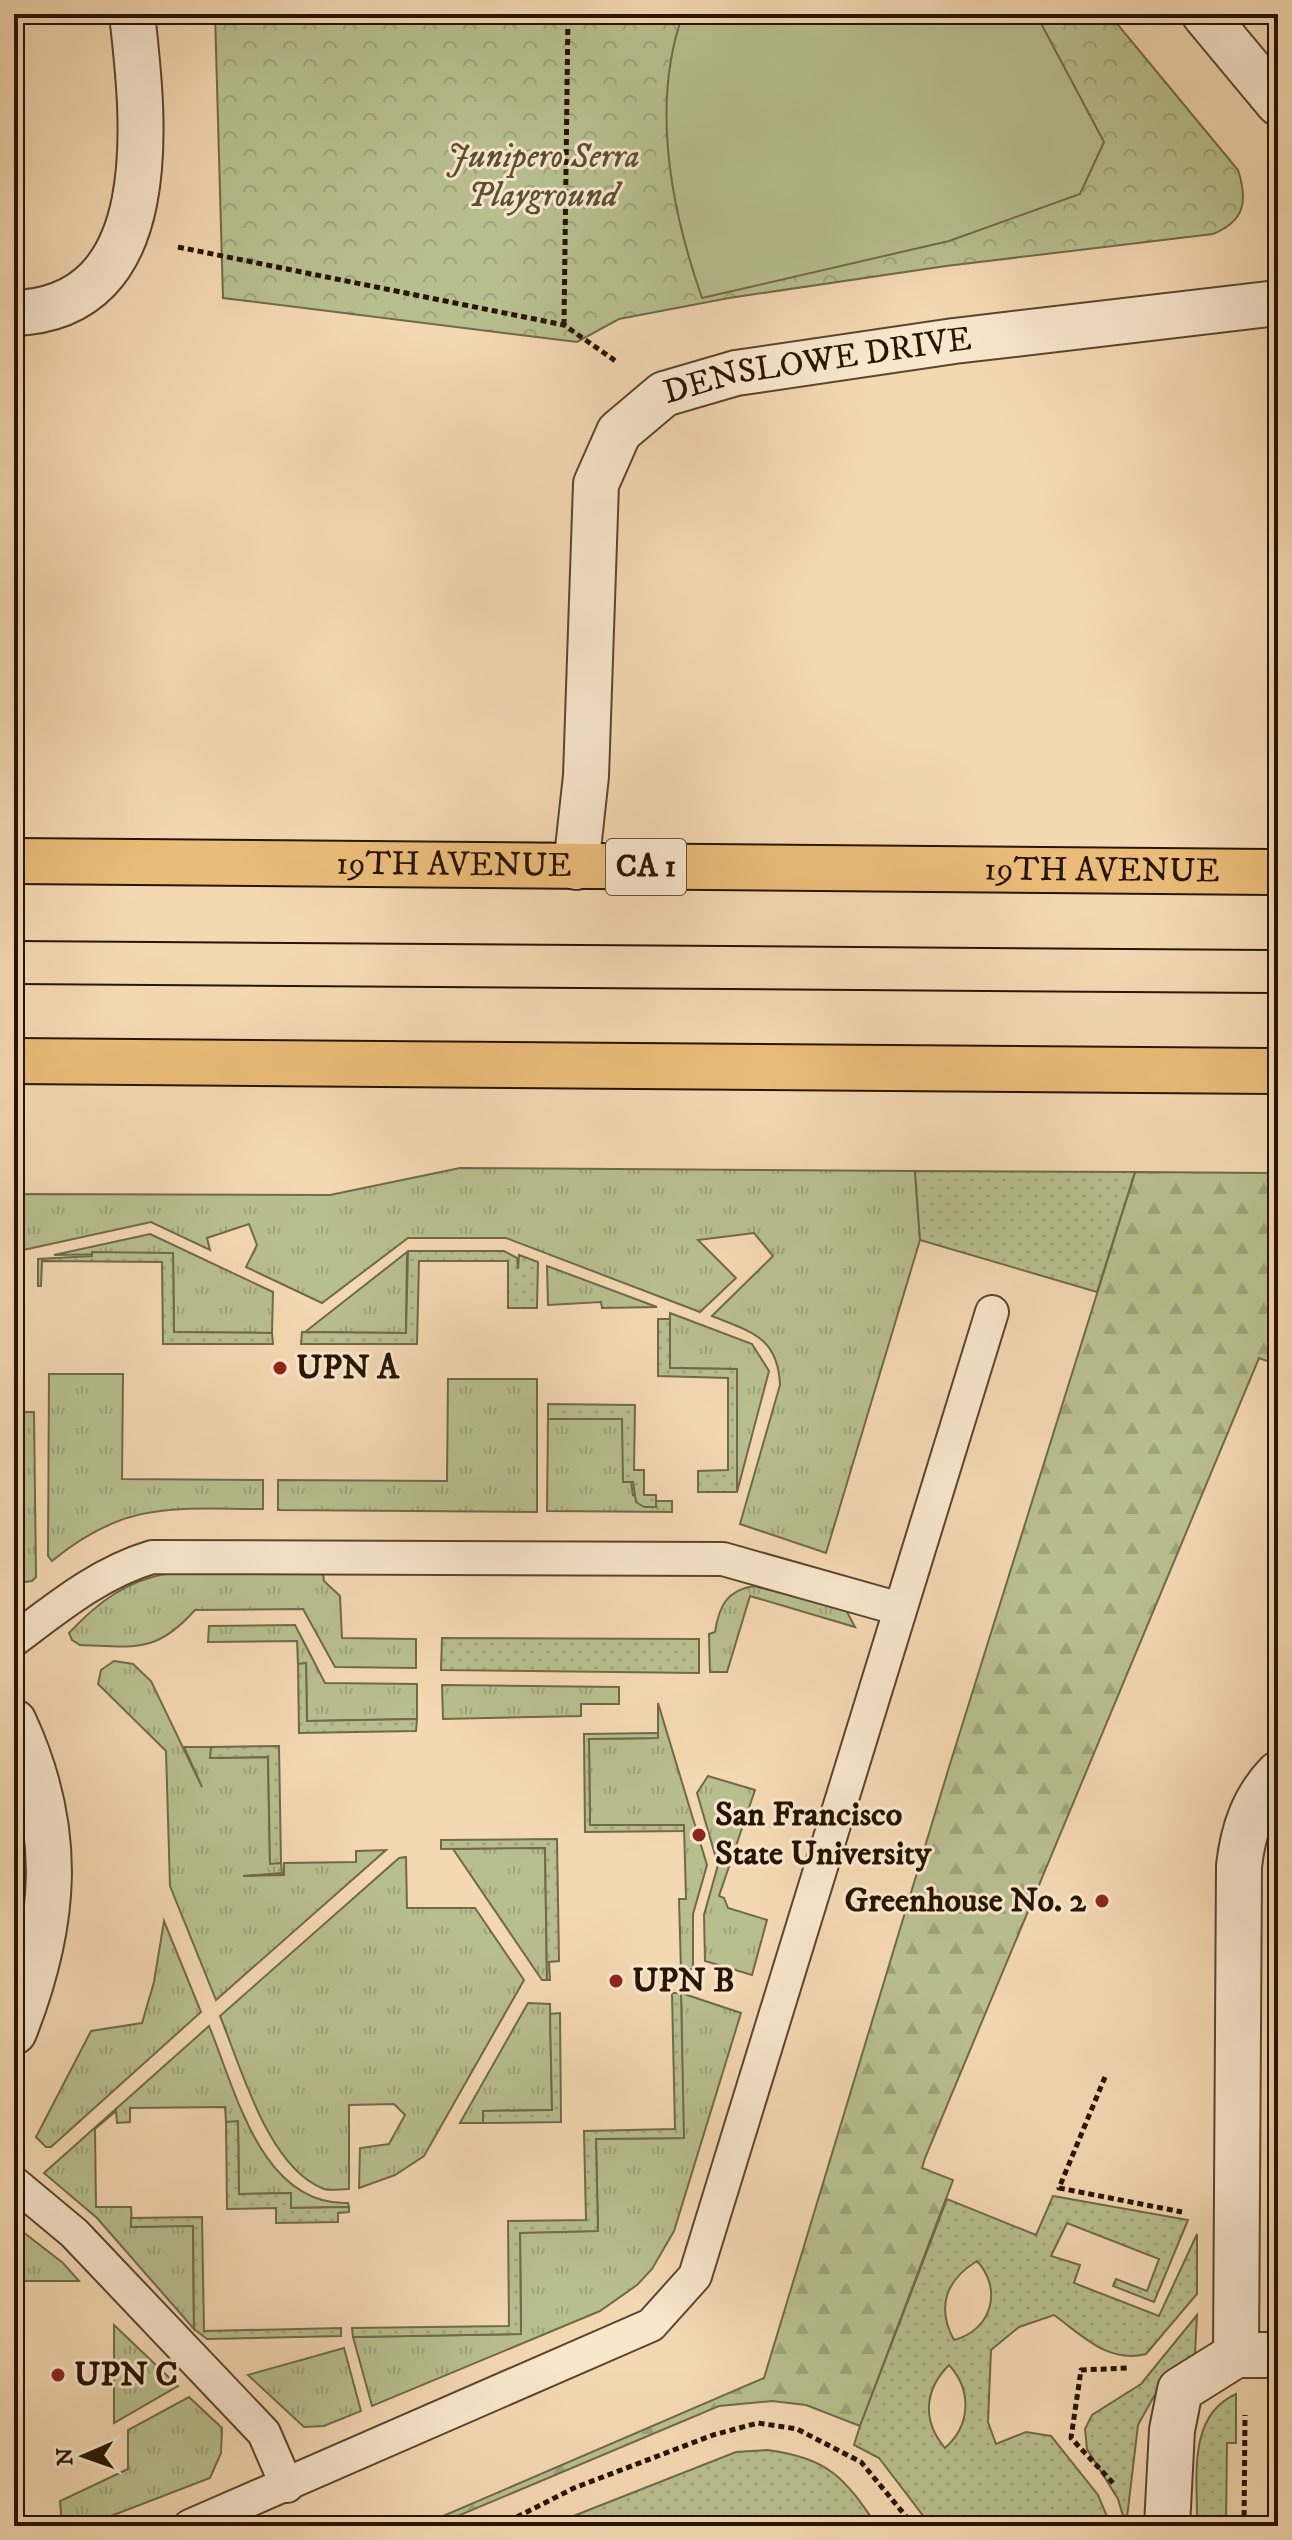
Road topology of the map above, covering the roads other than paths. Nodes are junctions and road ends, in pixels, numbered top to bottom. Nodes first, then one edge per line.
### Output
1 (132, 14) edge
2 (1204, 14) edge
3 (1278, 103) edge
4 (1278, 303) edge
5 (14, 313) edge
6 (14, 861) edge
7 (576, 867) junction
8 (1278, 872) edge
9 (14, 1061) edge
10 (1278, 1071) edge
11 (992, 1312) dead end
12 (900, 1609) junction
13 (14, 1640) edge
14 (14, 1722) edge
15 (1278, 1774) edge
16 (14, 2032) edge
17 (14, 2183) edge
18 (1253, 2355) edge
19 (287, 2486) junction
20 (190, 2526) edge
21 (1167, 2526) edge

1 - 5 street
2 - 3 street
4 - 7 street, DENSLOWE DRIVE
6 - 7 highway, 19TH AVENUE / CA 1
7 - 8 highway, 19TH AVENUE / CA 1
9 - 10 highway
11 - 12 lane
12 - 13 lane
12 - 19 lane
14 - 16 street
15 - 18 street
17 - 19 lane
18 - 21 street
19 - 20 lane

